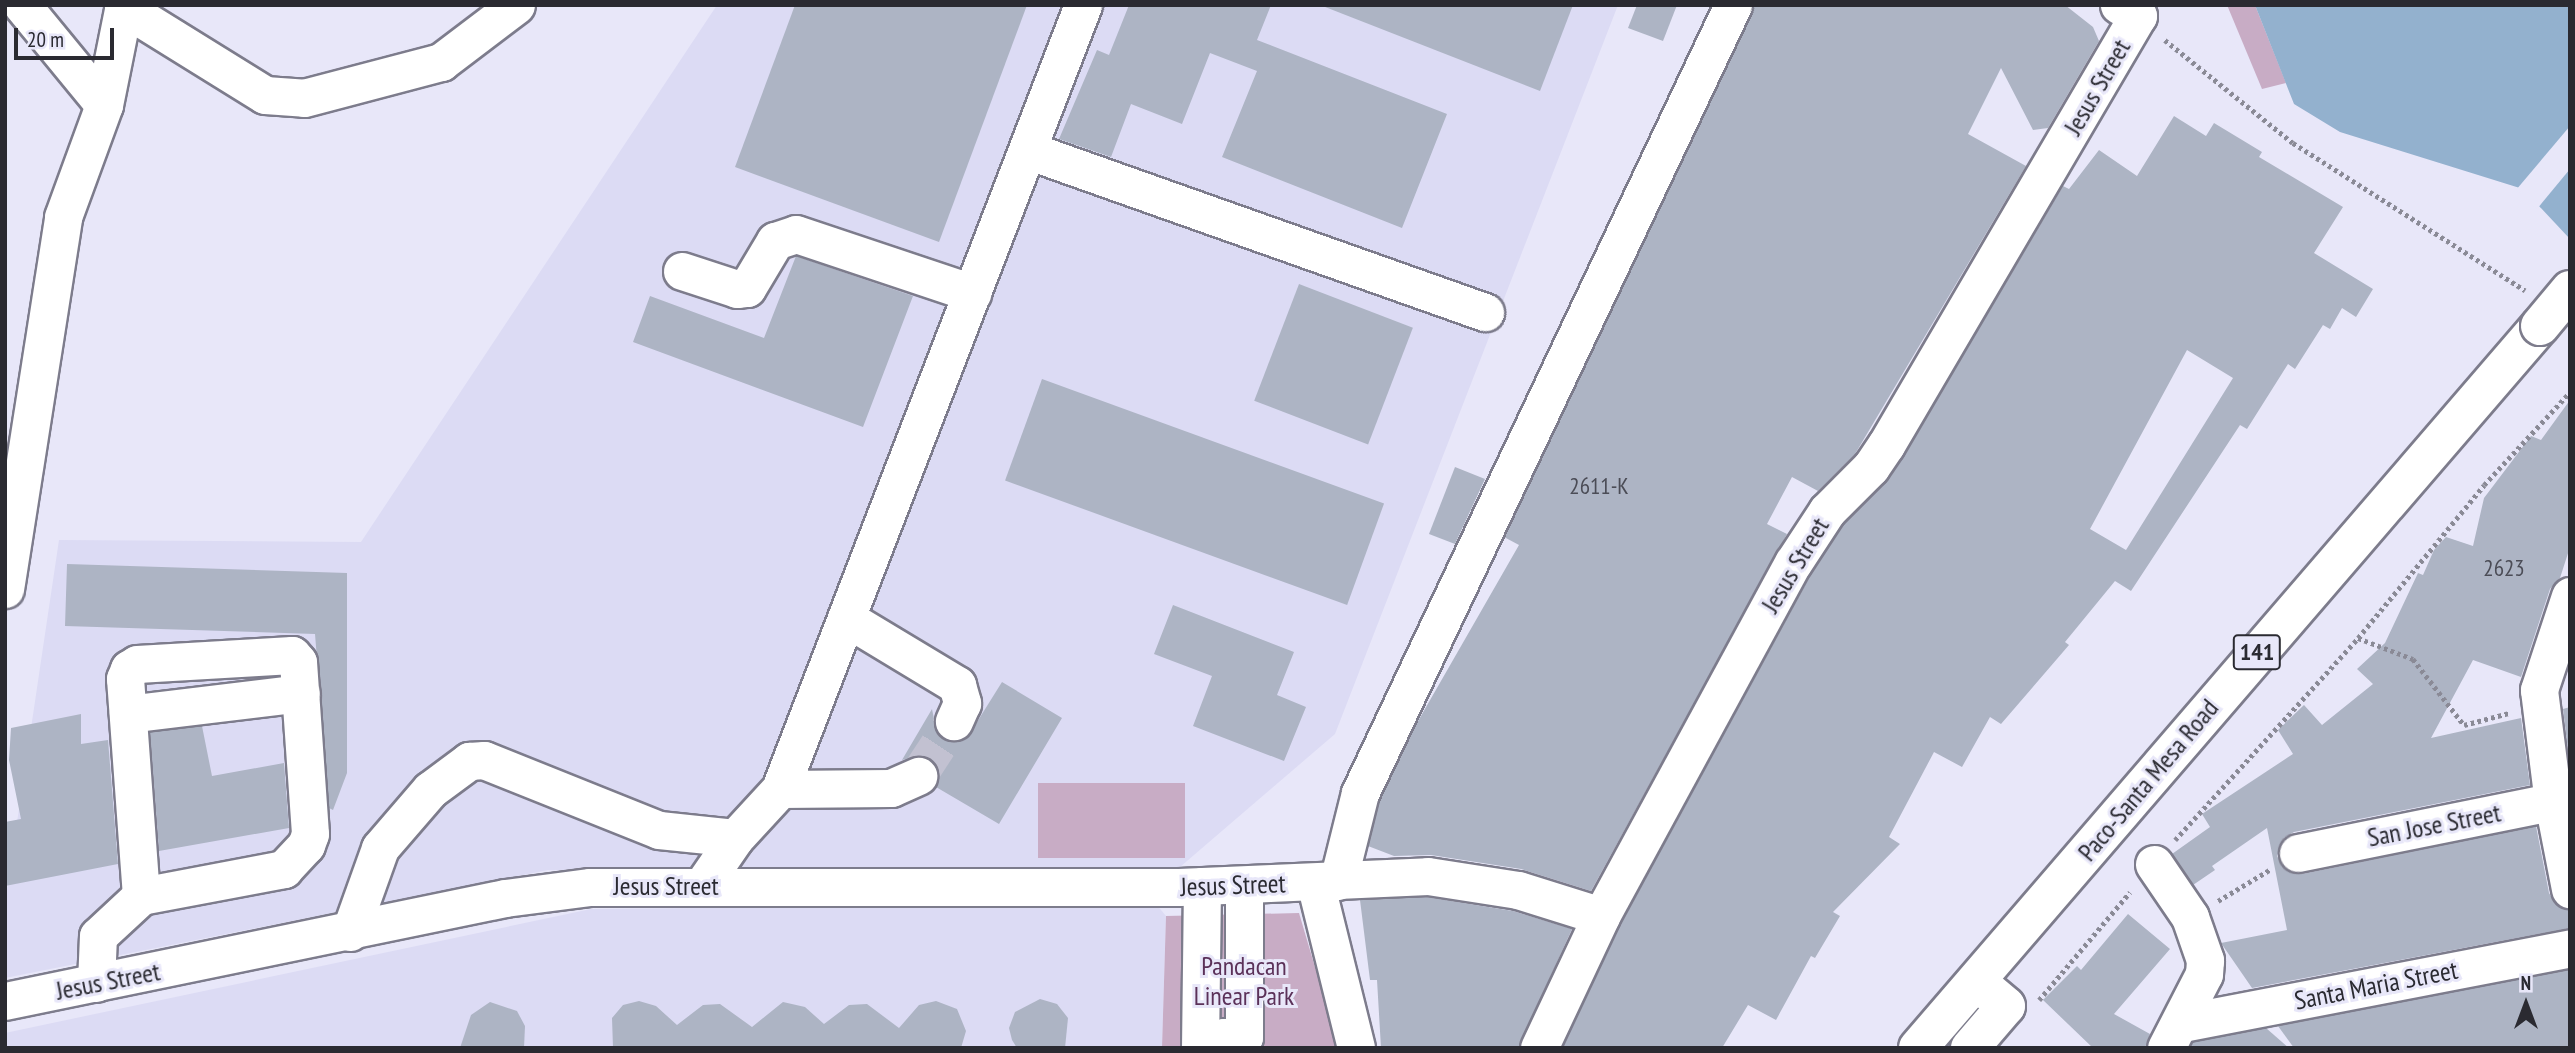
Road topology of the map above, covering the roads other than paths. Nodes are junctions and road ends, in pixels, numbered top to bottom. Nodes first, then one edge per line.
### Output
1 (22, 5) edge
2 (516, 5) edge
3 (1083, 5) edge
4 (1733, 5) edge
5 (123, 6) edge
6 (2129, 11) edge
7 (104, 105) junction
8 (1027, 150) junction
9 (682, 271) dead end
10 (2570, 290) edge
11 (972, 293) junction
12 (1485, 312) dead end
13 (5, 589) edge
14 (2570, 596) edge
15 (846, 618) junction
16 (300, 693) junction
17 (128, 714) junction
18 (954, 721) tunnel mouth
19 (918, 776) tunnel mouth
20 (780, 789) junction
21 (2561, 800) edge
22 (735, 838) junction
23 (2298, 853) road end
24 (2154, 864) road end
25 (1326, 882) junction
26 (1244, 885) junction
27 (702, 886) junction
28 (1202, 886) junction
29 (2570, 889) edge
30 (141, 896) junction
31 (1601, 916) junction
32 (350, 932) junction
33 (2570, 948) edge
34 (1977, 982) junction
35 (96, 983) junction
36 (5, 1002) edge
37 (2174, 1035) edge
38 (1200, 1048) edge
39 (1223, 1048) edge
40 (1356, 1048) edge
41 (1539, 1048) edge
42 (1919, 1048) edge
43 (1970, 1048) edge

1 - 7 street
2 - 5 street
3 - 8 street
4 - 25 street
5 - 7 street
6 - 31 street, Jesus Street
7 - 13 street
8 - 11 street
8 - 12 street
9 - 11 street
10 - 34 main road, Paco-Santa Mesa Road / 141, bridge
11 - 15 street
14 - 21 street
15 - 18 street
15 - 20 street
16 - 17 street
16 - 17 street
16 - 30 street
17 - 30 street
19 - 20 street
20 - 22 street
21 - 23 street, San Jose Street
21 - 29 street
22 - 27 street
22 - 32 street
24 - 37 street
25 - 26 street, Jesus Street
25 - 31 street, Jesus Street
25 - 40 street
26 - 28 street, Jesus Street
26 - 39 street
27 - 28 street, Jesus Street
27 - 32 street, Jesus Street
28 - 38 street
30 - 35 street
31 - 41 street
32 - 35 street, Jesus Street
33 - 37 street, Santa Maria Street
34 - 42 main road, Paco-Santa Mesa Road / 141
34 - 43 main road
35 - 36 street, Jesus Street

